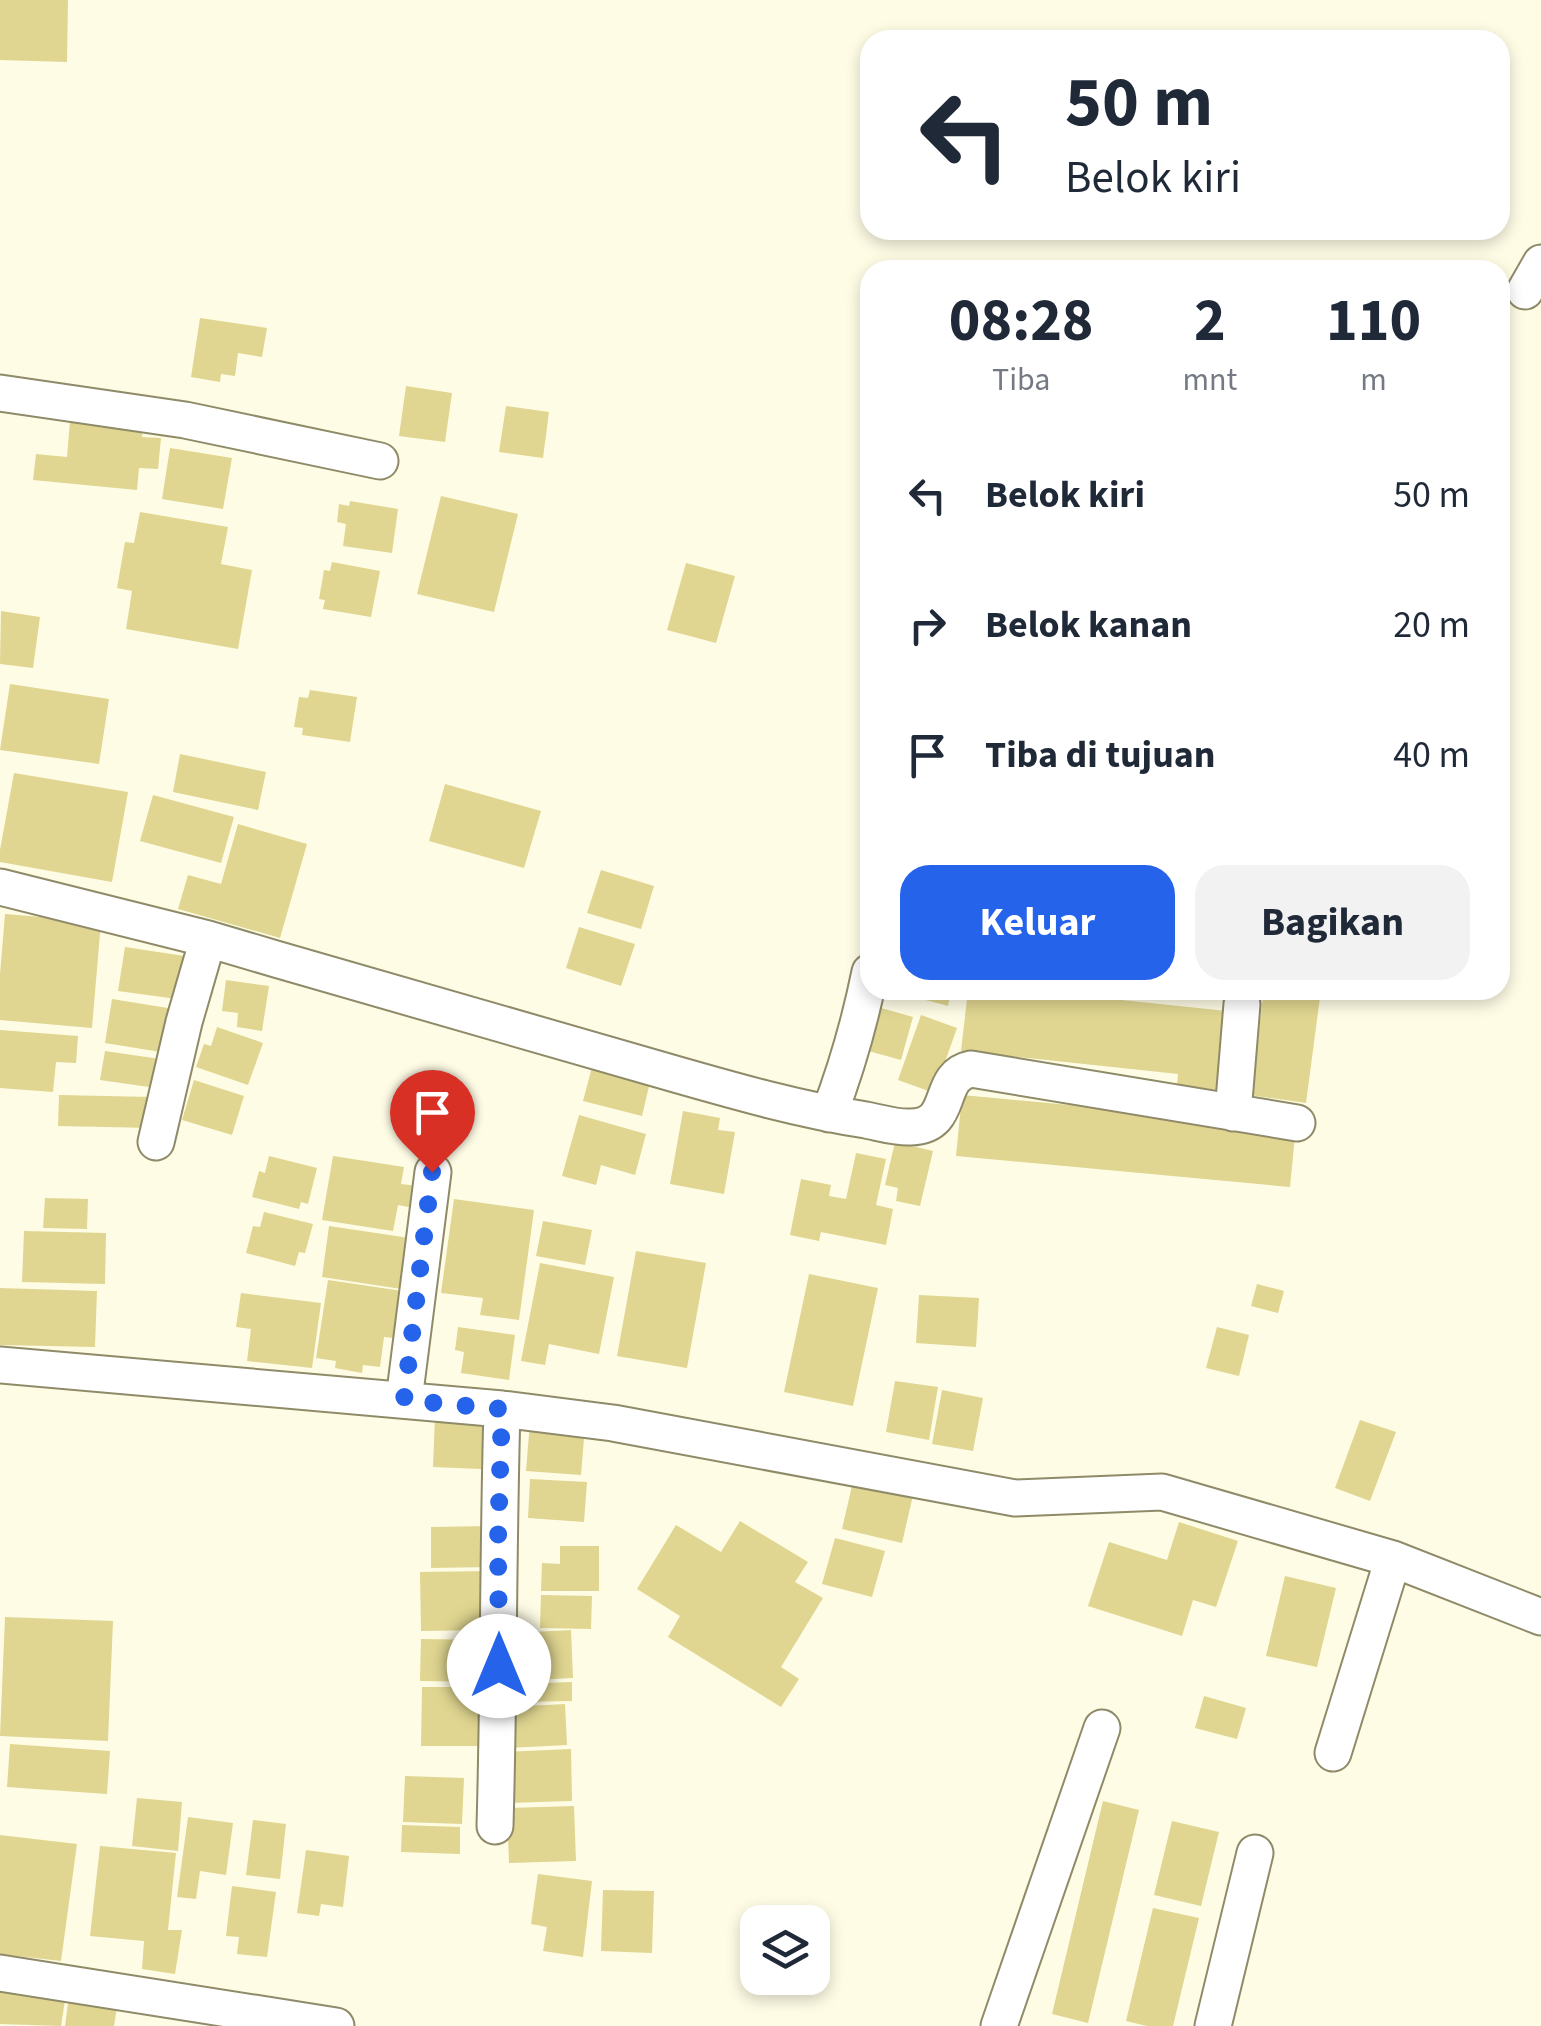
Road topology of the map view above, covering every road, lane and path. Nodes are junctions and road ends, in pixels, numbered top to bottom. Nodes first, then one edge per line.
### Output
1 (0, 393) edge
2 (380, 462) dead end
3 (0, 886) edge
4 (208, 939) junction
5 (865, 1000) edge
6 (1242, 1004) dead end
7 (1233, 1112) junction
8 (829, 1114) junction
9 (1297, 1123) dead end
10 (156, 1142) dead end
11 (432, 1172) dead end
12 (0, 1365) edge
13 (404, 1400) junction
14 (502, 1409) junction
15 (1393, 1559) junction
16 (1541, 1618) edge
17 (1102, 1728) dead end
18 (1332, 1753) dead end
19 (494, 1826) dead end
20 (1255, 1853) dead end
21 (0, 1973) edge
22 (259, 2020) edge
23 (336, 2026) edge
24 (999, 2026) edge
25 (1213, 2026) edge

1 - 2 street
3 - 4 street
4 - 8 street
4 - 10 street
5 - 8 street
6 - 7 street
7 - 8 street
7 - 9 street
11 - 13 street
12 - 13 street
13 - 14 street
14 - 15 street
14 - 19 street
15 - 16 street
15 - 18 street
17 - 24 street
20 - 25 street
21 - 22 street
22 - 23 street

